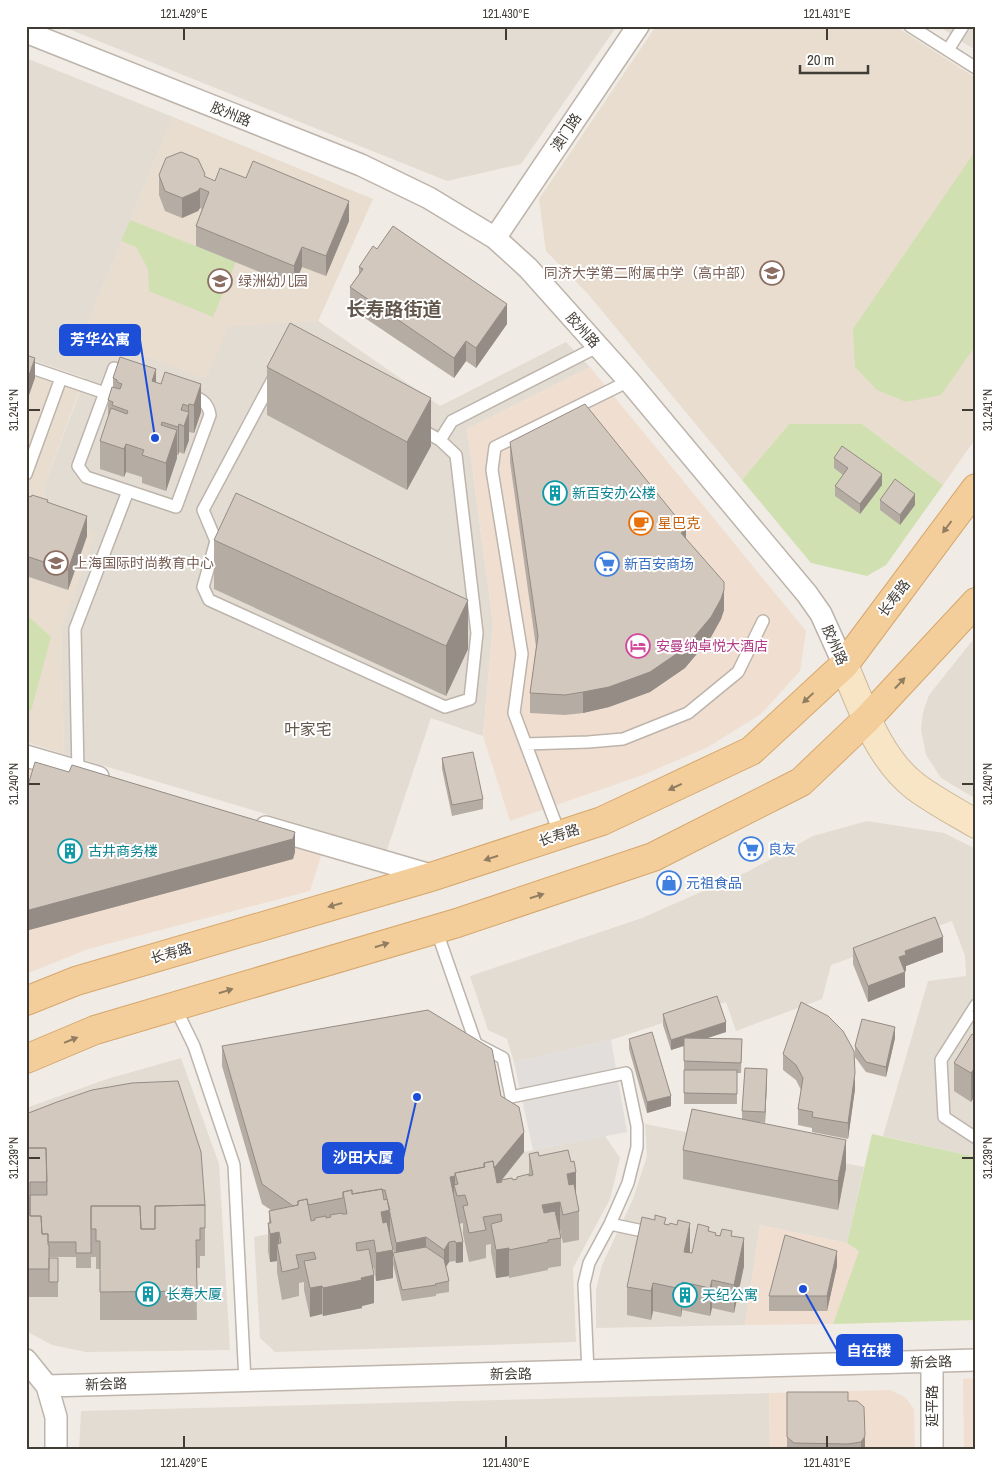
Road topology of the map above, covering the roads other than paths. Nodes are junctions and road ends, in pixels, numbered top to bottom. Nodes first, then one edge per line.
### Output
1 (638, 26) edge
2 (910, 26) edge
3 (963, 26) edge
4 (26, 32) edge
5 (948, 50) junction
6 (976, 68) edge
7 (495, 238) junction
8 (597, 347) junction
9 (26, 366) edge
10 (61, 378) junction
11 (142, 378) edge
12 (629, 381) junction
13 (180, 392) edge
14 (105, 393) junction
15 (440, 440) junction
16 (26, 474) edge
17 (976, 488) edge
18 (128, 491) junction
19 (976, 602) edge
20 (763, 621) dead end
21 (844, 665) junction
22 (867, 718) junction
23 (526, 744) junction
24 (26, 756) edge
25 (78, 771) junction
26 (115, 782) edge
27 (246, 821) edge
28 (976, 824) edge
29 (560, 835) junction
30 (434, 876) junction
31 (436, 929) junction
32 (26, 1001) edge
33 (976, 1005) edge
34 (175, 1006) junction
35 (26, 1059) edge
36 (976, 1138) edge
37 (610, 1224) junction
38 (668, 1236) edge
39 (26, 1360) edge
40 (976, 1360) edge
41 (932, 1362) junction
42 (588, 1372) junction
43 (245, 1380) junction
44 (46, 1386) junction
45 (56, 1450) edge
46 (932, 1450) edge

1 - 7 street, 澳门路
2 - 5 lane
3 - 5 lane
4 - 7 street, 胶州路
5 - 6 lane
7 - 8 street, 胶州路
8 - 12 street, 胶州路
8 - 15 lane
9 - 10 lane
10 - 14 lane
10 - 16 lane
11 - 14 lane
12 - 21 street, 胶州路
12 - 23 lane
13 - 18 lane
14 - 18 lane
15 - 15 lane
17 -> 21 main road, 长寿路
18 - 25 lane
22 -> 19 main road
20 - 23 lane
21 - 22 street, 胶州路
21 -> 29 main road, 长寿路
22 - 28 street, 胶州路
31 -> 22 main road
23 - 29 lane
24 - 25 street
25 - 26 street
27 - 30 street
29 -> 30 main road, 长寿路
30 -> 32 main road, 长寿路
34 -> 31 main road
31 - 37 lane
33 - 36 lane
35 -> 34 main road
34 - 43 lane
37 - 38 lane
37 - 42 lane
39 - 44 street
40 - 41 street, 新会路
41 - 42 street, 新会路
41 - 46 street, 延平路
42 - 43 street, 新会路
43 - 44 street, 新会路
44 - 45 street

